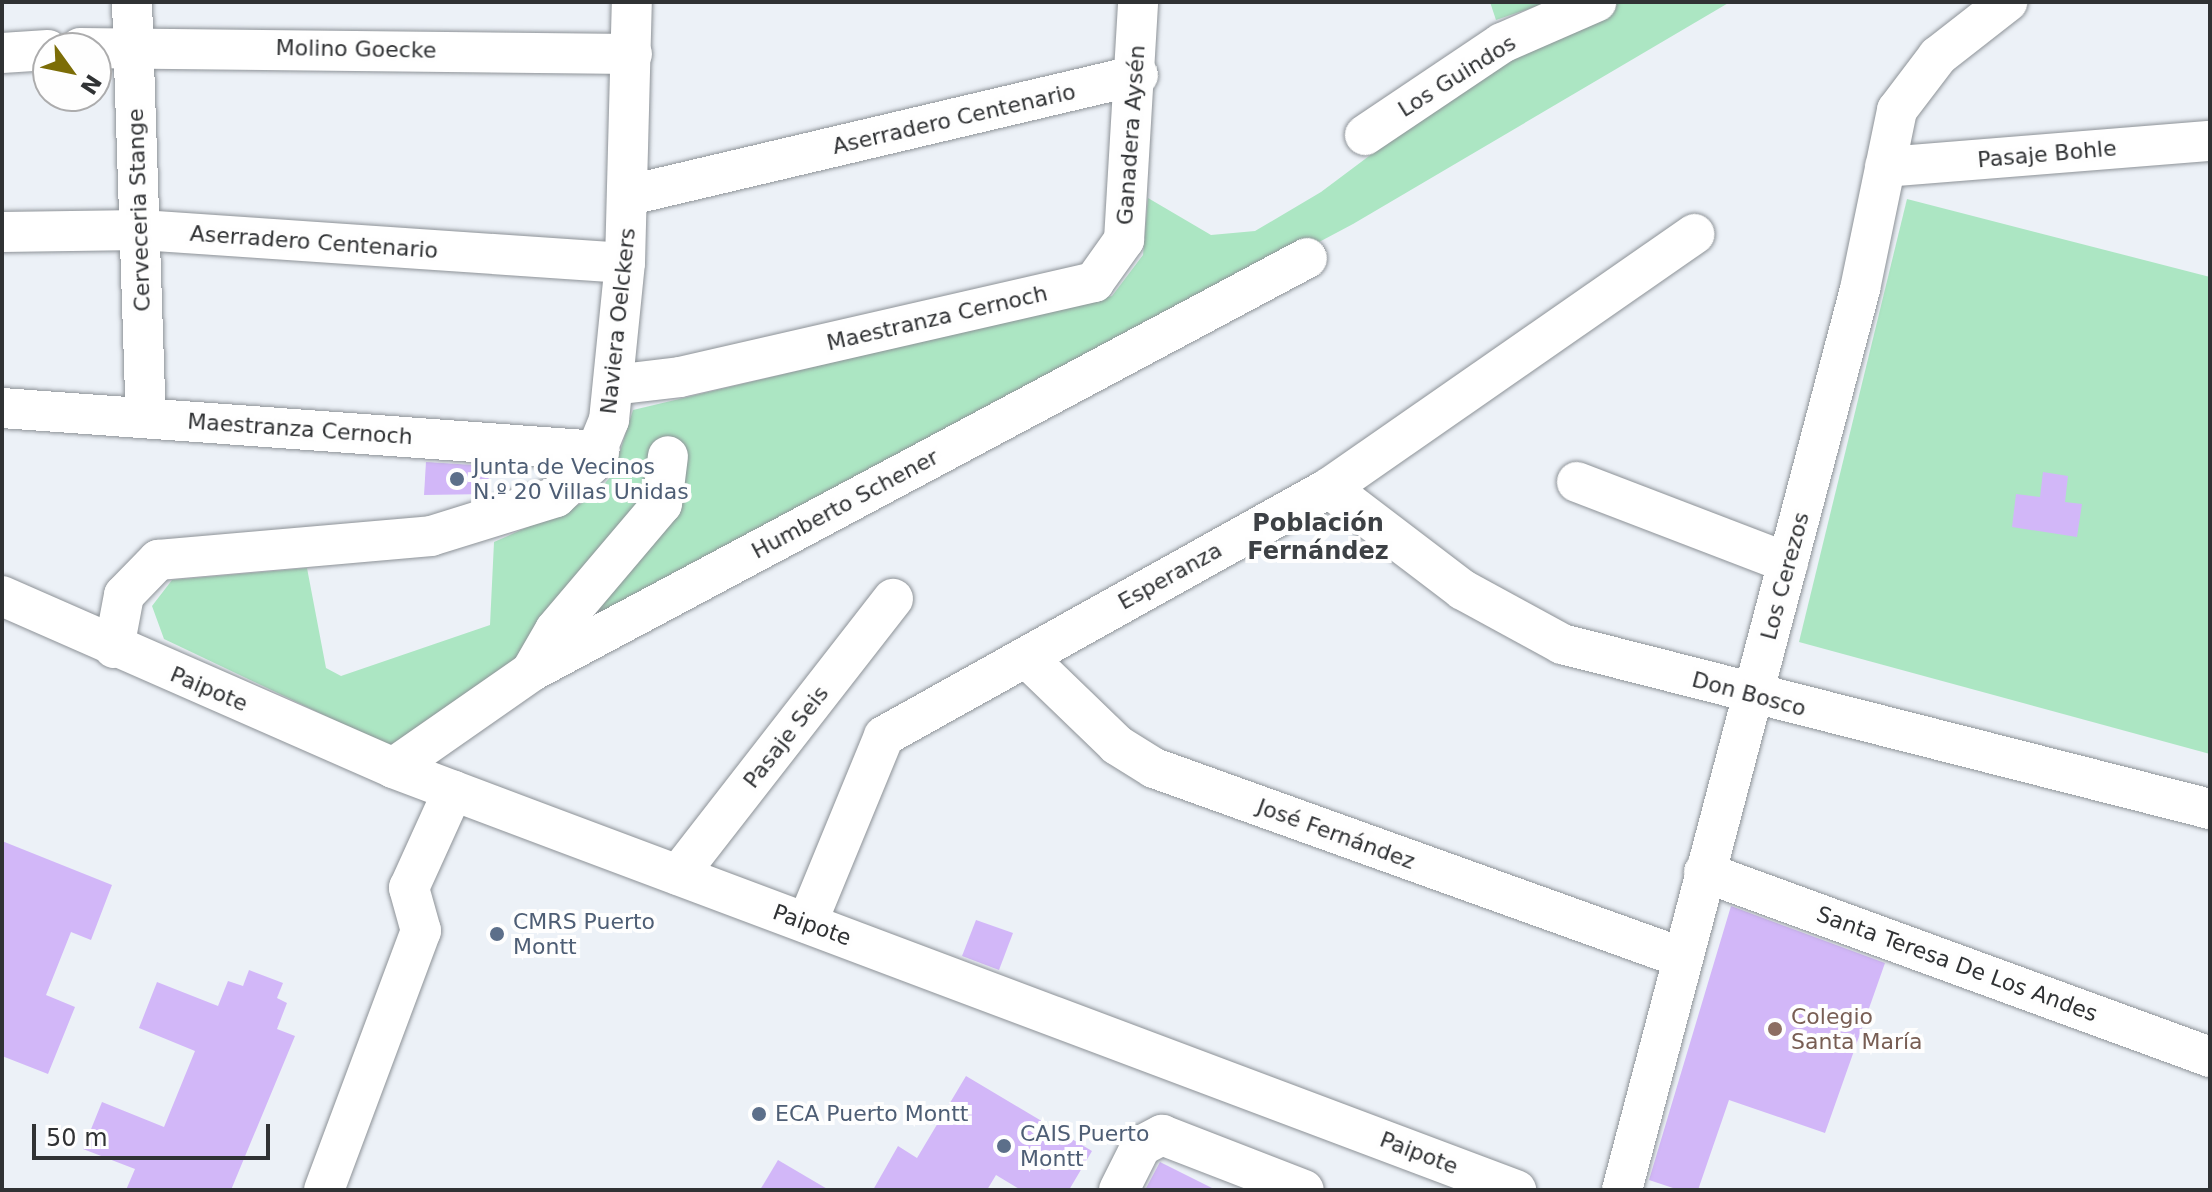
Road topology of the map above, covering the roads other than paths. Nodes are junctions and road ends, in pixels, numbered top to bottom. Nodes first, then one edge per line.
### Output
1 (132, 2) edge
2 (633, 2) edge
3 (1138, 2) edge
4 (1596, 2) edge
5 (2007, 2) edge
6 (134, 45) junction
7 (112, 46) edge
8 (32, 51) edge
9 (2, 53) edge
10 (632, 54) junction
11 (1138, 75) junction
12 (1365, 135) dead end
13 (2210, 141) edge
14 (1885, 167) junction
15 (630, 195) junction
16 (141, 230) junction
17 (2, 232) edge
18 (1694, 234) dead end
19 (1307, 258) dead end
20 (625, 263) junction
21 (1112, 265) joint
22 (613, 385) junction
23 (2, 408) edge
24 (146, 418) junction
25 (599, 451) junction
26 (668, 456) dead end
27 (1577, 482) dead end
28 (1329, 488) junction
29 (1788, 563) junction
30 (2, 596) edge
31 (893, 599) dead end
32 (114, 648) junction
33 (1026, 657) junction
34 (532, 671) junction
35 (1753, 696) junction
36 (393, 768) junction
37 (453, 791) junction
38 (2210, 809) edge
39 (1704, 872) junction
40 (678, 875) junction
41 (807, 923) junction
42 (1680, 957) junction
43 (2210, 1057) edge
44 (324, 1190) edge
45 (1119, 1190) edge
46 (1304, 1190) edge
47 (1516, 1190) edge
48 (1622, 1190) edge

1 - 6 street, Cerveceria Stange
2 - 10 street, Naviera Oelckers
3 - 11 street, Ganadera Aysén
4 - 12 street, Los Guindos
5 - 14 street, Los Cerezos
6 - 7 street, Molino Goecke
6 - 10 street, Molino Goecke
6 - 16 street, Cerveceria Stange
8 - 9 street
10 - 15 street, Naviera Oelckers
11 - 15 street, Aserradero Centenario
11 - 21 street, Ganadera Aysén
13 - 14 street, Pasaje Bohle
14 - 29 street, Los Cerezos
15 - 20 street, Naviera Oelckers
16 - 17 street, Aserradero Centenario
16 - 20 street, Aserradero Centenario
16 - 24 street, Cerveceria Stange
18 - 28 street, Esperanza
19 - 34 street, Humberto Schener
20 - 22 street, Naviera Oelckers
21 - 22 street, Maestranza Cernoch
22 - 25 street, Naviera Oelckers
23 - 24 street, Maestranza Cernoch
24 - 25 street, Maestranza Cernoch
25 - 32 street
26 - 34 street
27 - 29 street
28 - 33 street, Esperanza
28 - 35 street, Don Bosco
29 - 35 street, Los Cerezos
30 - 32 street, Paipote
31 - 40 street, Pasaje Seis
32 - 36 street, Paipote
33 - 41 street, Esperanza
33 - 42 street, José Fernández
34 - 36 street, Humberto Schener
35 - 38 street, Don Bosco
35 - 39 street, Los Cerezos
36 - 37 street, Paipote
37 - 40 street, Paipote
37 - 44 street
39 - 42 street, Los Cerezos
39 - 43 street, Santa Teresa De Los Andes
40 - 41 street, Paipote
41 - 47 street, Paipote
42 - 48 street, Los Cerezos
45 - 46 street

